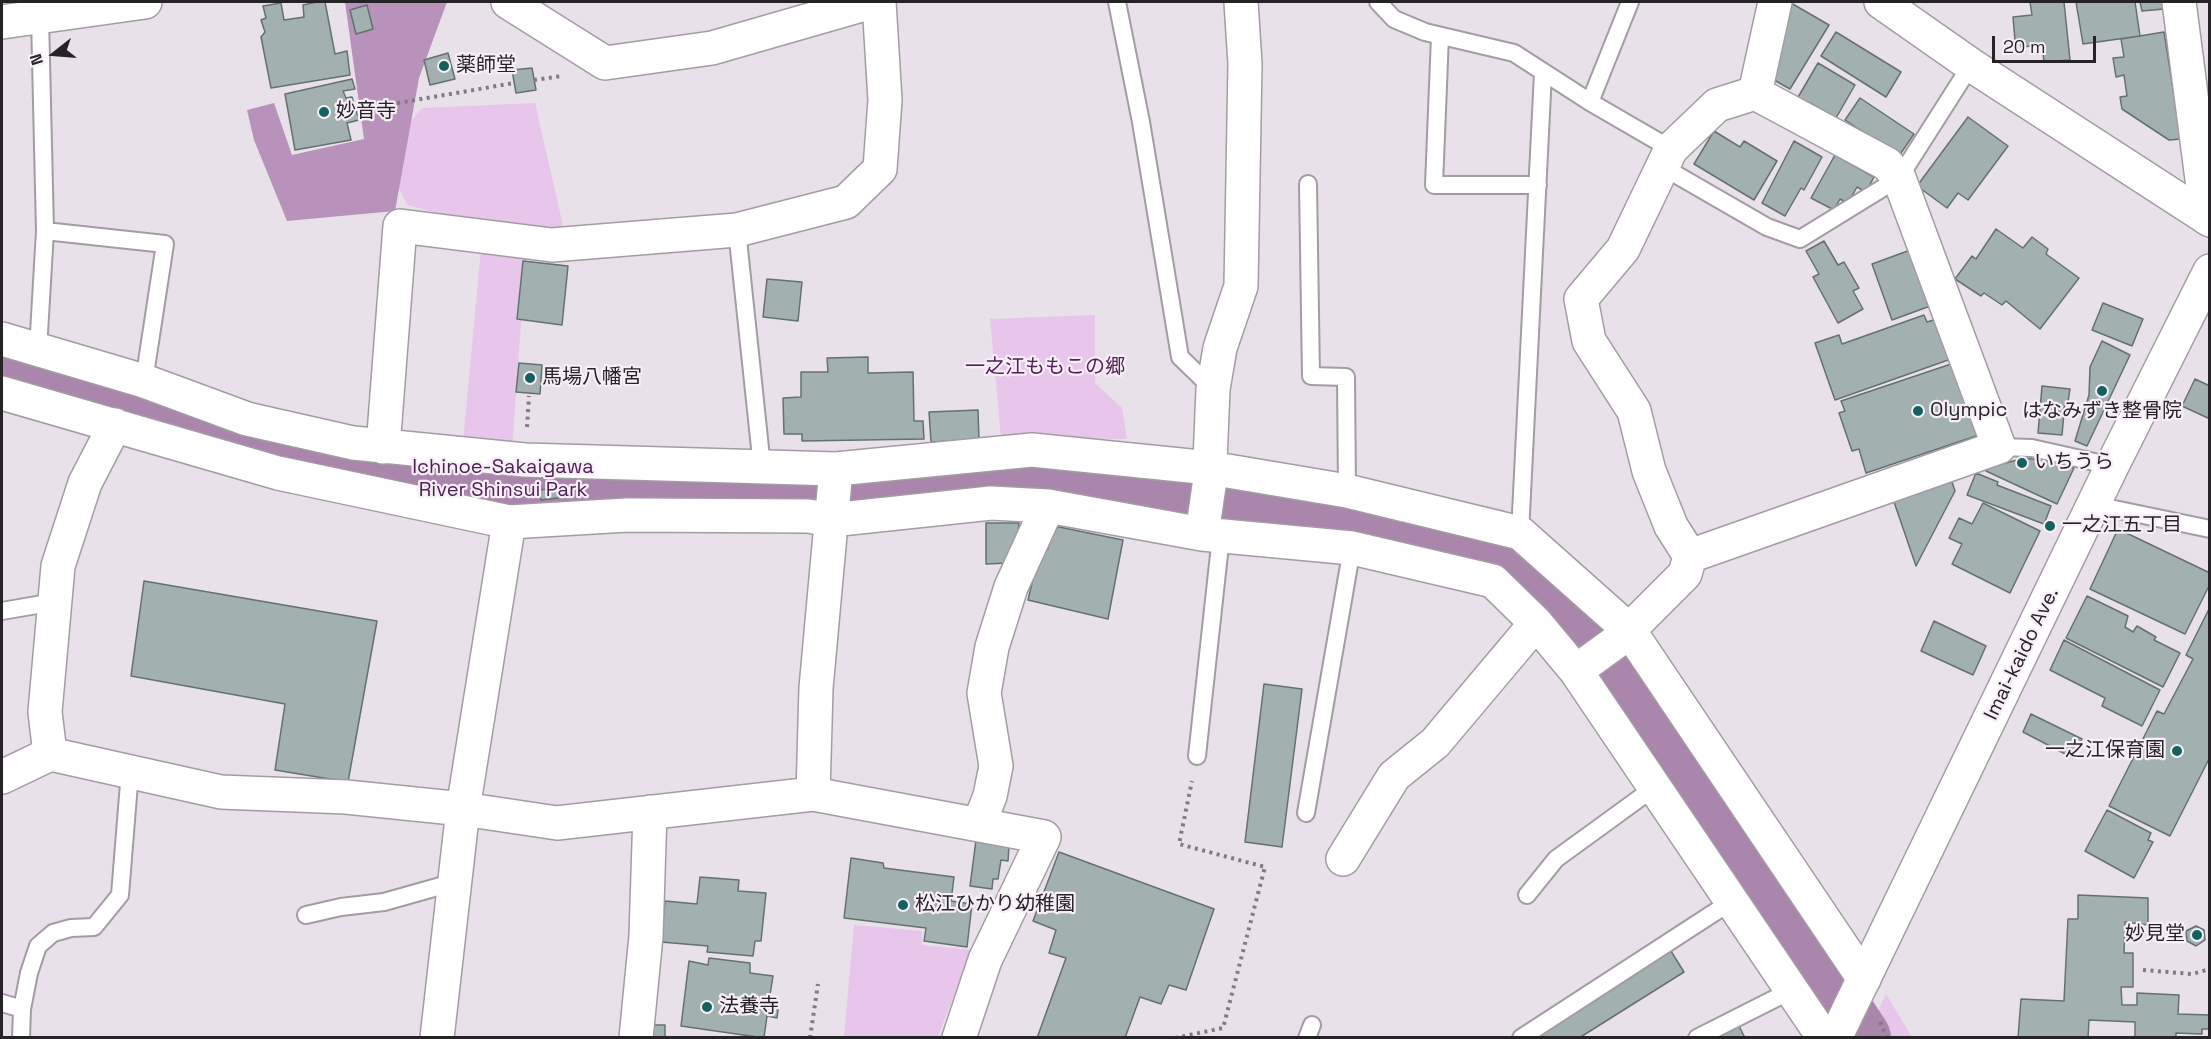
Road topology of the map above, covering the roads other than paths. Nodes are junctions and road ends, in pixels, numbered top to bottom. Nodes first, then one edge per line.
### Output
1 (145, 2) edge
2 (508, 2) edge
3 (872, 2) edge
4 (879, 2) edge
5 (1117, 2) edge
6 (1241, 2) edge
7 (1378, 2) edge
8 (1630, 2) edge
9 (1775, 2) edge
10 (1881, 2) edge
11 (2179, 2) edge
12 (539, 11) edge
13 (40, 17) junction
14 (2, 22) edge
15 (1440, 36) junction
16 (1971, 65) junction
17 (1543, 73) junction
18 (1755, 93) junction
19 (1590, 102) junction
20 (1667, 158) junction
21 (1899, 178) junction
22 (1308, 184) dead end
23 (1538, 185) junction
24 (2208, 219) edge
25 (737, 230) junction
26 (45, 231) junction
27 (2210, 271) edge
28 (2, 339) edge
29 (38, 350) junction
30 (144, 381) junction
31 (1213, 389) junction
32 (2, 393) edge
33 (115, 425) junction
34 (383, 447) junction
35 (1999, 447) junction
36 (2112, 466) junction
37 (762, 467) junction
38 (1210, 477) junction
39 (834, 491) junction
40 (1347, 491) junction
41 (2095, 505) junction
42 (1048, 506) junction
43 (509, 522) junction
44 (1209, 529) junction
45 (2210, 529) edge
46 (1520, 533) junction
47 (1352, 548) junction
48 (1690, 556) junction
49 (54, 602) junction
50 (2, 611) edge
51 (1536, 623) junction
52 (1605, 650) junction
53 (50, 754) junction
54 (1197, 756) road end
55 (129, 771) junction
56 (2, 777) edge
57 (1655, 787) junction
58 (813, 794) junction
59 (463, 809) junction
60 (650, 812) junction
61 (1306, 813) dead end
62 (980, 824) junction
63 (1343, 860) dead end
64 (454, 882) junction
65 (1527, 895) dead end
66 (1732, 902) junction
67 (306, 915) dead end
68 (1864, 979) junction
69 (1792, 990) junction
70 (2, 1003) edge
71 (22, 1009) junction
72 (21, 1038) edge
73 (437, 1038) edge
74 (636, 1038) edge
75 (959, 1038) edge
76 (1521, 1038) edge
77 (1697, 1038) edge
78 (1824, 1038) edge
79 (1835, 1038) edge

1 - 13 street
2 - 12 street
3 - 12 street
4 - 25 street
5 - 31 lane
6 - 31 street
7 - 15 lane
8 - 19 lane
9 - 18 street
10 - 16 street
11 - 24 street
13 - 14 street
13 - 26 lane
15 - 17 lane
15 - 23 lane
16 - 21 lane
16 - 24 street
17 - 19 lane
17 - 23 lane
18 - 20 street
18 - 21 street
19 - 20 lane
20 - 21 lane
20 - 48 street
21 - 35 street
22 - 40 lane
23 - 46 lane
25 - 34 street
25 - 37 lane
26 - 29 lane
26 - 30 lane
27 - 36 street, Imai-kaido Ave.
28 - 29 street
29 - 30 street
30 - 34 street
31 - 38 street
32 - 33 street
33 - 43 street
33 - 49 street
34 - 37 street
35 - 36 lane
35 - 48 street
36 - 41 street, Imai-kaido Ave.
37 - 39 street
38 - 39 street
38 - 40 street
38 - 44 street
39 - 42 street
39 - 43 street
39 - 58 street
40 - 46 street
41 - 45 lane
41 - 68 street, Imai-kaido Ave.
42 - 44 street
42 - 62 street
43 - 59 street
44 - 47 street
44 - 54 lane
46 - 52 street
47 - 51 street
47 - 61 lane
48 - 52 street
49 - 50 lane
49 - 53 street
51 - 52 street
51 - 63 street
52 - 57 street
52 - 68 street
53 - 55 street
53 - 56 street
55 - 59 street
55 - 71 lane
57 - 65 lane
57 - 66 street
58 - 60 street
58 - 62 street
59 - 60 street
59 - 64 street
60 - 74 street
62 - 75 street
64 - 67 lane
64 - 73 street
66 - 69 street
66 - 76 lane
68 - 79 street, Imai-kaido Ave.
69 - 77 lane
69 - 78 street
70 - 71 lane
71 - 72 lane

